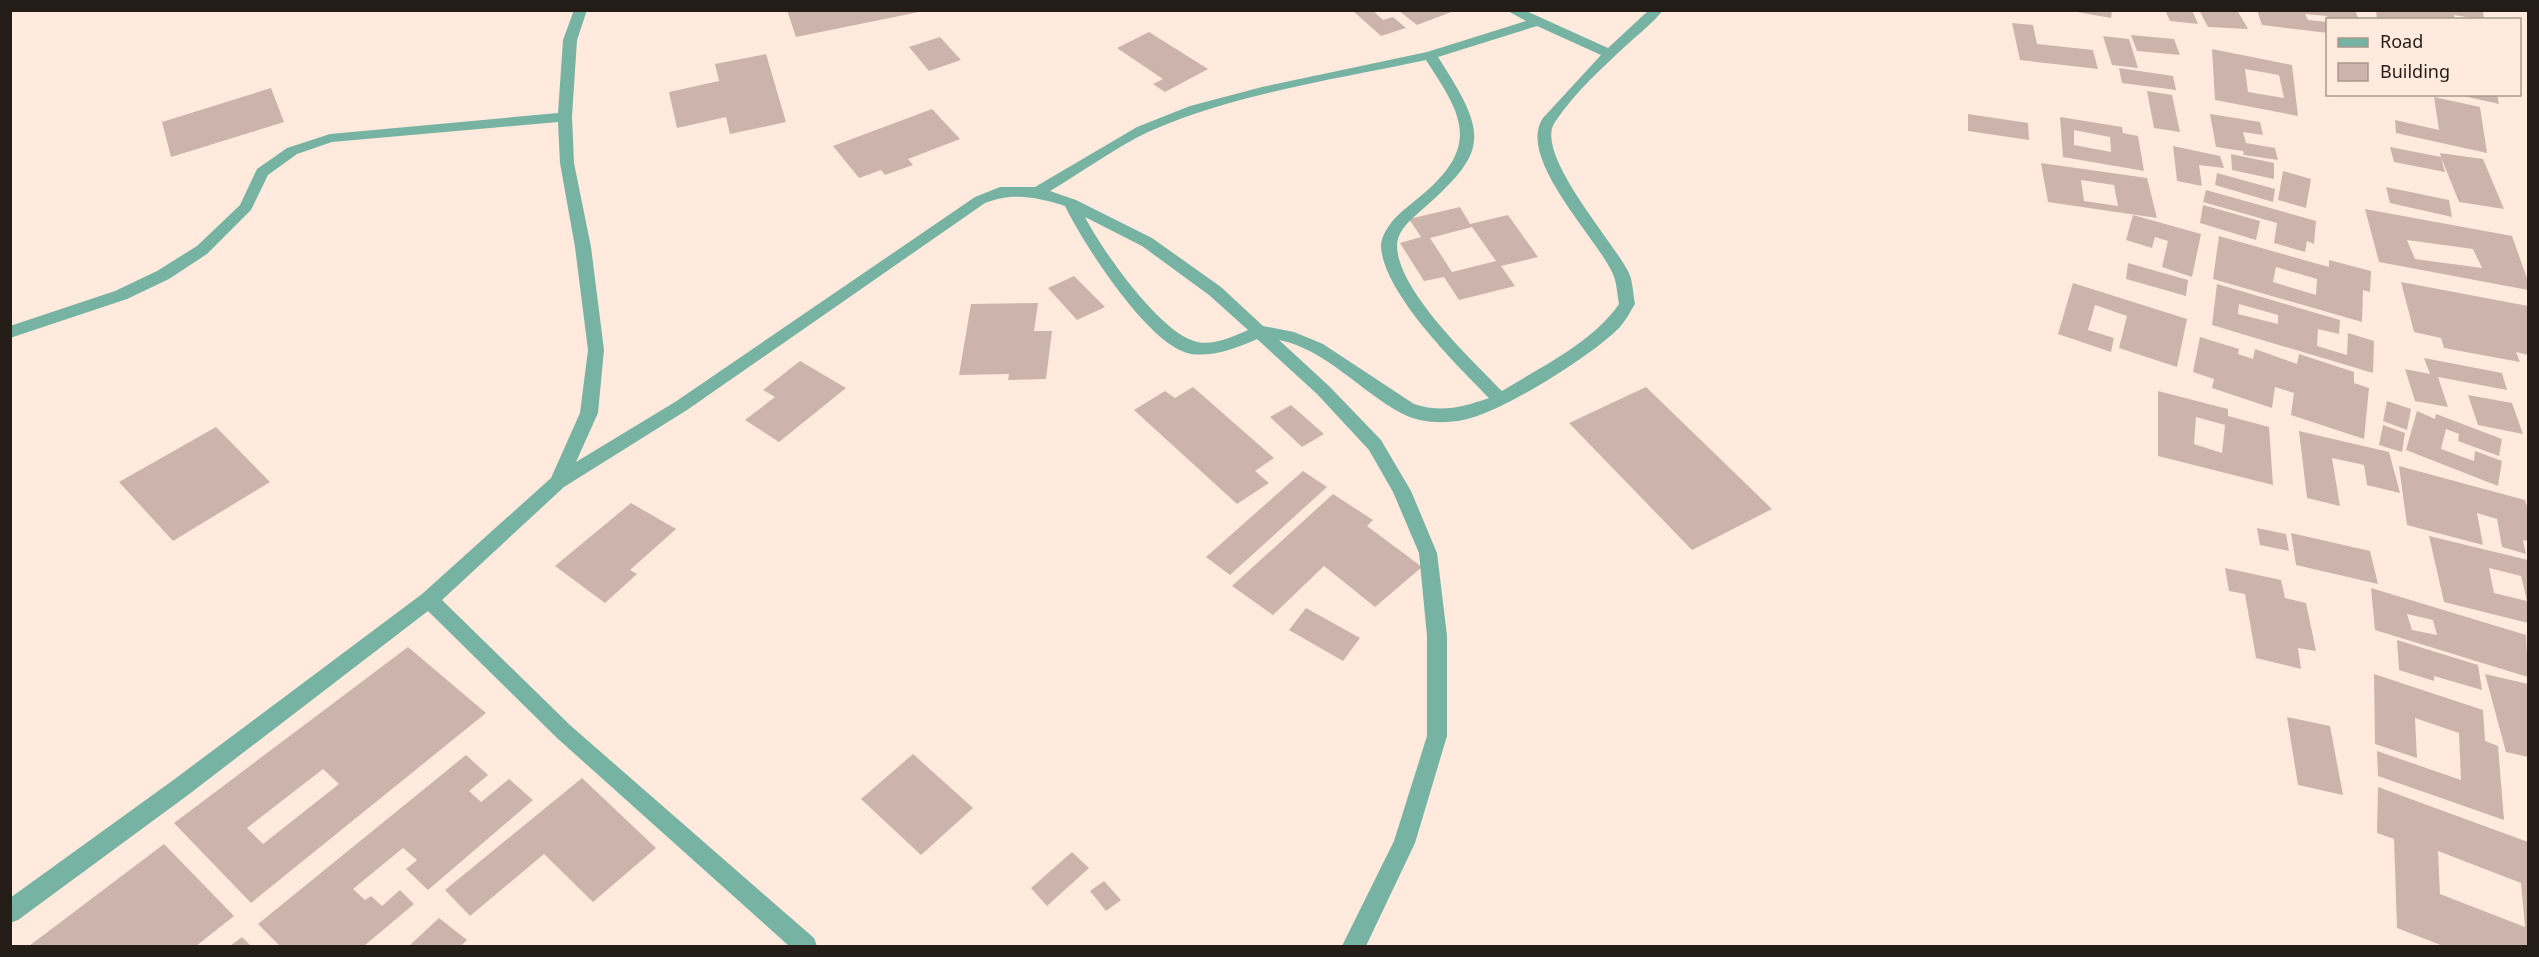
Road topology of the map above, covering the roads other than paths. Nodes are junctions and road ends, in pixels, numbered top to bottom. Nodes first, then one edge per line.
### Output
1 (581, 10) edge
2 (1512, 10) edge
3 (1657, 10) edge
4 (1536, 22) junction
5 (1608, 53) junction
6 (1430, 55) junction
7 (565, 117) junction
8 (1038, 192) junction
9 (1071, 203) junction
10 (1261, 331) junction
11 (10, 332) edge
12 (1501, 400) junction
13 (558, 482) junction
14 (429, 600) junction
15 (10, 912) edge
16 (806, 946) edge
17 (1354, 946) edge

1 - 7 street
2 - 4 street
3 - 5 street
4 - 5 street
4 - 6 street
5 - 12 street
6 - 8 street
6 - 12 street
7 - 11 street
7 - 13 street
8 - 9 street
8 - 13 street
9 - 10 street
9 - 10 street
10 - 12 street
10 - 17 street
13 - 14 street
14 - 15 street
14 - 16 street

